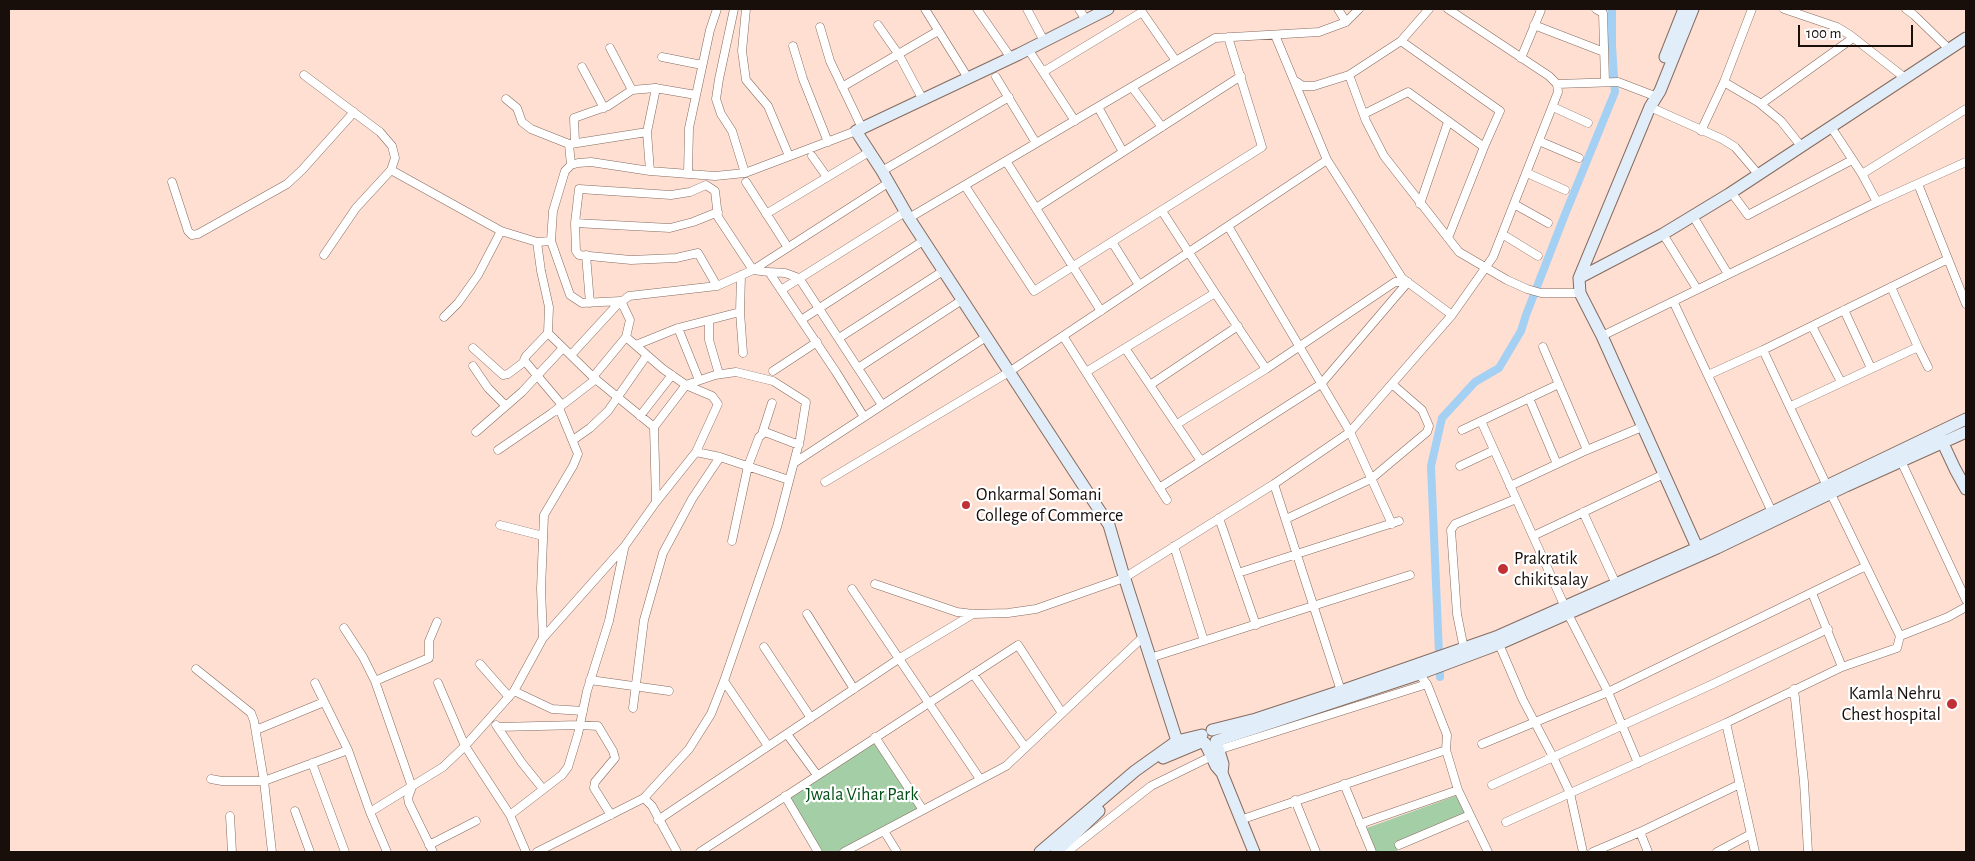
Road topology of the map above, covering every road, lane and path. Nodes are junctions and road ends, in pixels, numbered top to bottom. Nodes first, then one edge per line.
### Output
1 (717, 9) edge
2 (734, 9) edge
3 (746, 9) edge
4 (925, 9) edge
5 (977, 9) edge
6 (1027, 9) edge
7 (1080, 9) edge
8 (1108, 9) edge
9 (1338, 9) edge
10 (1359, 9) edge
11 (1429, 9) edge
12 (1448, 9) edge
13 (1541, 9) edge
14 (1596, 9) edge
15 (1684, 9) edge
16 (1693, 9) edge
17 (1752, 9) edge
18 (1784, 9) edge
19 (1909, 9) edge
20 (1146, 10) edge
21 (1086, 20) junction
22 (1346, 22) junction
23 (878, 25) dead end
24 (1534, 25) junction
25 (820, 27) dead end
26 (938, 31) junction
27 (1275, 34) junction
28 (1228, 38) junction
29 (1853, 38) junction
30 (1966, 38) edge
31 (1401, 41) junction
32 (1044, 42) junction
33 (793, 46) dead end
34 (610, 48) dead end
35 (1949, 49) junction
36 (1604, 52) junction
37 (1031, 54) junction
38 (899, 55) junction
39 (662, 57) dead end
40 (1011, 58) junction
41 (1521, 58) junction
42 (1176, 61) junction
43 (702, 65) junction
44 (582, 67) dead end
45 (1043, 72) junction
46 (1349, 75) junction
47 (304, 76) dead end
48 (1240, 76) junction
49 (996, 77) dead end
50 (968, 78) junction
51 (1905, 78) junction
52 (1294, 80) junction
53 (1606, 81) junction
54 (1724, 82) junction
55 (1557, 84) junction
56 (842, 87) junction
57 (1132, 87) junction
58 (656, 88) junction
59 (632, 90) junction
60 (696, 95) junction
61 (1652, 95) junction
62 (1009, 97) junction
63 (506, 99) dead end
64 (923, 100) junction
65 (1760, 104) junction
66 (1553, 107) junction
67 (1650, 107) junction
68 (604, 108) junction
69 (1098, 108) junction
70 (1966, 109) edge
71 (354, 112) junction
72 (1364, 114) junction
73 (1075, 121) junction
74 (1448, 122) junction
75 (1588, 123) dead end
76 (1162, 127) junction
77 (1830, 127) junction
78 (1702, 131) junction
79 (647, 132) junction
80 (859, 132) junction
81 (1539, 141) junction
82 (828, 142) junction
83 (572, 144) junction
84 (1036, 144) junction
85 (1801, 146) junction
86 (1484, 147) junction
87 (869, 152) junction
88 (1123, 152) junction
89 (789, 156) junction
90 (812, 156) dead end
91 (1579, 158) dead end
92 (1327, 160) junction
93 (1852, 160) junction
94 (1006, 161) junction
95 (1966, 162) edge
96 (571, 165) junction
97 (391, 170) junction
98 (650, 171) junction
99 (882, 171) junction
100 (745, 173) junction
101 (1526, 173) junction
102 (688, 174) junction
103 (1758, 174) junction
104 (1862, 174) junction
105 (827, 177) junction
106 (172, 182) dead end
107 (746, 182) dead end
108 (888, 183) junction
109 (1918, 184) junction
110 (964, 186) junction
111 (1565, 190) dead end
112 (1732, 192) junction
113 (1877, 202) junction
114 (1420, 204) junction
115 (1514, 204) junction
116 (1036, 208) junction
117 (1162, 211) junction
118 (718, 212) junction
119 (766, 214) junction
120 (907, 215) junction
121 (1693, 216) junction
122 (575, 223) junction
123 (1548, 223) dead end
124 (1228, 226) junction
125 (501, 231) junction
126 (1502, 234) junction
127 (1663, 234) junction
128 (1448, 238) junction
129 (551, 241) junction
130 (924, 241) junction
131 (537, 242) junction
132 (1112, 242) junction
133 (787, 246) junction
134 (1188, 253) junction
135 (324, 255) dead end
136 (586, 255) junction
137 (1538, 256) dead end
138 (1948, 259) junction
139 (1073, 267) junction
140 (1485, 268) junction
141 (753, 270) junction
142 (943, 271) junction
143 (768, 272) junction
144 (1728, 274) junction
145 (741, 275) junction
146 (799, 278) junction
147 (1580, 278) junction
148 (1408, 282) junction
149 (1139, 285) junction
150 (717, 286) junction
151 (1891, 287) junction
152 (1697, 289) junction
153 (781, 290) junction
154 (1215, 293) junction
155 (1580, 293) junction
156 (624, 299) junction
157 (962, 300) junction
158 (590, 303) junction
159 (1674, 303) junction
160 (1966, 304) edge
161 (820, 308) junction
162 (1844, 310) junction
163 (1101, 311) junction
164 (740, 312) junction
165 (1452, 315) junction
166 (444, 317) dead end
167 (801, 320) junction
168 (709, 321) junction
169 (1238, 326) junction
170 (1812, 326) junction
171 (678, 328) junction
172 (548, 333) junction
173 (1063, 336) junction
174 (1602, 336) junction
175 (626, 337) junction
176 (986, 337) junction
177 (839, 338) junction
178 (817, 342) junction
179 (636, 345) junction
180 (1299, 347) junction
181 (1543, 347) dead end
182 (1918, 347) junction
183 (473, 348) dead end
184 (564, 348) junction
185 (1125, 348) junction
186 (1763, 350) junction
187 (743, 353) dead end
188 (571, 355) junction
189 (647, 355) junction
190 (524, 362) junction
191 (473, 366) dead end
192 (1928, 367) dead end
193 (858, 368) junction
194 (1872, 368) junction
195 (1266, 369) junction
196 (773, 371) dead end
197 (1009, 372) junction
198 (1086, 372) junction
199 (719, 374) junction
200 (672, 375) junction
201 (1708, 375) junction
202 (536, 376) junction
203 (595, 378) junction
204 (699, 380) junction
205 (1841, 382) junction
206 (1321, 384) junction
207 (1392, 384) junction
208 (1559, 384) junction
209 (686, 385) junction
210 (1150, 385) junction
211 (618, 397) junction
212 (1529, 398) junction
213 (772, 403) dead end
214 (882, 405) junction
215 (506, 406) junction
216 (561, 406) junction
217 (1790, 406) junction
218 (640, 416) junction
219 (864, 417) junction
220 (1966, 419) edge
221 (1481, 421) junction
222 (1177, 424) junction
223 (654, 427) junction
224 (1642, 427) junction
225 (1462, 430) dead end
226 (476, 432) dead end
227 (1350, 432) junction
228 (1966, 432) edge
229 (762, 434) junction
230 (1940, 438) junction
231 (572, 440) junction
232 (799, 445) junction
233 (498, 450) dead end
234 (1494, 450) junction
235 (1587, 450) junction
236 (696, 452) junction
237 (720, 457) junction
238 (1201, 461) junction
239 (1901, 461) junction
240 (794, 463) junction
241 (1557, 464) junction
242 (748, 466) junction
243 (1460, 466) dead end
244 (1664, 474) junction
245 (1371, 479) junction
246 (789, 480) junction
247 (825, 482) dead end
248 (1274, 484) junction
249 (1510, 486) junction
250 (1159, 488) junction
251 (1966, 489) edge
252 (1829, 490) junction
253 (1516, 499) junction
254 (1167, 500) dead end
255 (656, 502) junction
256 (1583, 512) junction
257 (1772, 512) junction
258 (1219, 518) junction
259 (1286, 519) junction
260 (500, 525) dead end
261 (543, 536) junction
262 (1533, 536) junction
263 (732, 541) dead end
264 (1174, 546) junction
265 (624, 548) junction
266 (1699, 552) junction
267 (1297, 555) junction
268 (1866, 566) junction
269 (1238, 573) junction
270 (1410, 575) dead end
271 (1124, 578) junction
272 (875, 584) dead end
273 (1616, 584) junction
274 (852, 589) dead end
275 (1812, 593) junction
276 (1966, 600) edge
277 (1314, 607) junction
278 (1966, 607) edge
279 (1566, 610) junction
280 (807, 614) dead end
281 (973, 614) junction
282 (437, 622) dead end
283 (1256, 625) junction
284 (344, 628) dead end
285 (1828, 629) junction
286 (1900, 636) junction
287 (1143, 637) junction
288 (544, 638) junction
289 (1204, 641) junction
290 (1499, 644) junction
291 (764, 648) dead end
292 (1462, 652) junction
293 (900, 658) junction
294 (1150, 658) junction
295 (480, 664) dead end
296 (1842, 667) junction
297 (196, 669) dead end
298 (1421, 669) junction
299 (973, 674) junction
300 (590, 680) junction
301 (375, 681) junction
302 (315, 683) dead end
303 (438, 683) dead end
304 (726, 684) junction
305 (1427, 684) junction
306 (635, 686) junction
307 (854, 689) junction
308 (1794, 689) junction
309 (669, 691) dead end
310 (1342, 691) junction
311 (1608, 692) junction
312 (512, 694) junction
313 (324, 702) junction
314 (928, 702) junction
315 (634, 708) dead end
316 (583, 711) junction
317 (1062, 713) junction
318 (491, 717) junction
319 (811, 718) junction
320 (1295, 720) junction
321 (1726, 723) junction
322 (1534, 724) junction
323 (580, 725) junction
324 (1623, 726) junction
325 (498, 727) junction
326 (256, 730) junction
327 (787, 734) junction
328 (875, 737) junction
329 (1177, 741) junction
330 (1210, 742) junction
331 (1482, 744) dead end
332 (465, 746) junction
333 (768, 746) junction
334 (1026, 747) junction
335 (348, 750) junction
336 (1446, 750) junction
337 (1553, 757) junction
338 (312, 763) junction
339 (1638, 763) junction
340 (817, 775) junction
341 (211, 779) dead end
342 (980, 779) junction
343 (264, 781) junction
344 (1344, 784) junction
345 (1740, 784) junction
346 (1492, 785) dead end
347 (412, 788) junction
348 (543, 789) junction
349 (1458, 790) junction
350 (1570, 793) junction
351 (784, 796) junction
352 (1295, 800) junction
353 (648, 802) junction
354 (923, 810) junction
355 (295, 811) dead end
356 (370, 812) junction
357 (510, 815) junction
358 (611, 815) junction
359 (1470, 815) junction
360 (230, 816) dead end
361 (658, 820) junction
362 (1240, 820) junction
363 (476, 821) dead end
364 (1506, 822) dead end
365 (1360, 824) junction
366 (884, 831) junction
367 (1640, 832) junction
368 (1751, 834) junction
369 (1399, 845) dead end
370 (431, 849) edge
371 (232, 852) edge
372 (272, 852) edge
373 (310, 852) edge
374 (345, 852) edge
375 (387, 852) edge
376 (526, 852) edge
377 (537, 852) edge
378 (677, 852) edge
379 (700, 852) edge
380 (818, 852) edge
381 (844, 852) edge
382 (897, 852) edge
383 (1040, 852) edge
384 (1056, 852) edge
385 (1068, 852) edge
386 (1254, 852) edge
387 (1316, 852) edge
388 (1372, 852) edge
389 (1488, 852) edge
390 (1583, 852) edge
391 (1593, 852) edge
392 (1648, 852) edge
393 (1717, 852) edge
394 (1755, 852) edge
395 (1808, 852) edge

1 - 43 street
2 - 100 street
3 - 89 street
4 - 26 street
5 - 40 street
6 - 32 street
7 - 21 street
8 - 21 street
9 - 22 street
10 - 22 street
11 - 31 street
12 - 41 street
13 - 24 street
14 - 36 street
15 - 61 street
16 - 67 street
17 - 54 street
18 - 29 street
19 - 35 street
20 - 42 street
20 - 45 street
21 - 32 street
22 - 27 street
23 - 38 street
24 - 36 street
24 - 41 street
25 - 56 street
26 - 38 street
26 - 50 street
27 - 28 street
27 - 52 street
28 - 42 street
28 - 48 street
29 - 51 street
29 - 65 street
30 - 35 street
31 - 46 street
31 - 86 street
32 - 37 street
33 - 82 street
34 - 59 street
35 - 51 street
36 - 53 street
37 - 40 street
37 - 45 street
38 - 56 street
38 - 64 street
39 - 43 street
40 - 50 street
41 - 55 street
42 - 57 street
43 - 60 street
44 - 68 street
45 - 73 street
46 - 52 street
46 - 72 street
47 - 71 street
48 - 76 street
48 - 117 street
49 - 62 street
50 - 64 street
51 - 77 street
52 - 92 street
53 - 55 street
53 - 61 street
54 - 65 street
54 - 78 street
55 - 66 street
56 - 80 street
57 - 69 street
57 - 76 street
58 - 59 street
58 - 60 street
58 - 79 street
59 - 68 street
60 - 102 street
61 - 67 street
62 - 84 street
62 - 99 street
63 - 83 street
64 - 80 street
65 - 85 street
66 - 75 street
66 - 81 street
67 - 78 street
67 - 147 street
68 - 83 street
69 - 73 street
69 - 88 street
70 - 104 street
71 - 97 street
71 - 106 street
72 - 74 street
72 - 114 street
73 - 84 street
74 - 86 street
74 - 114 street
76 - 88 street
77 - 85 street
77 - 93 street
78 - 103 street
79 - 83 street
79 - 98 street
80 - 82 street
80 - 87 street
81 - 91 street
81 - 101 street
82 - 89 street
83 - 96 street
84 - 94 street
85 - 103 street
86 - 128 street
87 - 99 street
87 - 105 street
88 - 116 street
89 - 100 street
90 - 105 street
92 - 124 street
92 - 148 street
93 - 104 street
93 - 112 street
94 - 110 street
94 - 116 street
95 - 109 street
96 - 98 street
96 - 129 street
97 - 125 street
97 - 135 street
98 - 102 street
99 - 108 street
100 - 102 street
101 - 111 street
101 - 115 street
103 - 112 street
104 - 113 street
105 - 119 street
107 - 119 street
108 - 120 street
108 - 133 street
109 - 113 street
109 - 138 street
110 - 120 street
110 - 139 street
112 - 121 street
113 - 144 street
114 - 128 street
115 - 123 street
115 - 126 street
116 - 139 street
117 - 132 street
117 - 134 street
118 - 122 street
118 - 122 street
118 - 141 street
119 - 133 street
120 - 130 street
120 - 146 street
121 - 127 street
121 - 144 street
122 - 136 street
124 - 134 street
124 - 180 street
125 - 131 street
125 - 166 street
126 - 137 street
126 - 140 street
127 - 147 street
127 - 152 street
128 - 140 street
129 - 131 street
129 - 158 street
130 - 142 street
130 - 161 street
131 - 172 street
132 - 139 street
132 - 149 street
133 - 141 street
134 - 149 street
134 - 154 street
136 - 150 street
136 - 158 street
138 - 151 street
138 - 160 street
139 - 163 street
140 - 155 street
140 - 165 street
141 - 143 street
141 - 145 street
142 - 157 street
142 - 177 street
143 - 146 street
143 - 153 street
144 - 152 street
145 - 150 street
145 - 164 street
146 - 153 street
146 - 161 street
147 - 155 street
148 - 165 street
148 - 180 street
148 - 206 street
149 - 163 street
150 - 156 street
151 - 162 street
151 - 182 street
152 - 159 street
153 - 167 street
154 - 169 street
154 - 185 street
155 - 174 street
156 - 158 street
156 - 175 street
156 - 188 street
157 - 176 street
157 - 193 street
159 - 174 street
159 - 201 street
161 - 167 street
161 - 177 street
162 - 170 street
162 - 194 street
163 - 173 street
164 - 168 street
164 - 187 street
165 - 207 street
167 - 178 street
168 - 171 street
168 - 199 street
169 - 195 street
169 - 210 street
170 - 186 street
170 - 205 street
171 - 179 street
171 - 204 street
172 - 184 street
172 - 190 street
173 - 197 street
173 - 198 street
174 - 224 street
175 - 179 street
175 - 203 street
176 - 197 street
176 - 214 street
177 - 193 street
178 - 196 street
178 - 219 street
179 - 189 street
180 - 195 street
180 - 206 street
181 - 208 street
182 - 192 street
182 - 194 street
183 - 190 street
184 - 188 street
184 - 202 street
185 - 198 street
185 - 210 street
186 - 201 street
186 - 217 street
188 - 203 street
189 - 200 street
189 - 211 street
190 - 202 street
191 - 215 street
193 - 214 street
194 - 205 street
195 - 222 street
197 - 247 street
197 - 271 street
198 - 250 street
199 - 204 street
199 - 232 street
200 - 209 street
200 - 218 street
201 - 257 street
202 - 215 street
202 - 216 street
203 - 211 street
203 - 216 street
204 - 209 street
205 - 217 street
206 - 227 street
206 - 238 street
207 - 227 street
207 - 245 street
208 - 212 street
208 - 235 street
209 - 223 street
209 - 236 street
210 - 222 street
211 - 218 street
211 - 231 street
212 - 221 street
212 - 241 street
213 - 229 street
214 - 219 street
215 - 226 street
216 - 231 street
216 - 233 street
217 - 252 street
218 - 223 street
219 - 240 street
220 - 230 street
221 - 225 street
221 - 234 street
222 - 238 street
223 - 255 street
224 - 235 street
224 - 244 street
227 - 245 street
227 - 248 street
228 - 230 street
229 - 232 street
229 - 242 street
230 - 239 street
230 - 251 street
230 - 252 street
231 - 261 street
232 - 240 street
234 - 243 street
234 - 249 street
235 - 241 street
236 - 237 street
236 - 255 street
237 - 242 street
237 - 306 street
238 - 250 street
239 - 252 street
239 - 276 street
240 - 246 street
241 - 249 street
242 - 246 street
242 - 263 street
244 - 256 street
244 - 266 street
245 - 259 street
245 - 267 street
246 - 304 street
248 - 258 street
248 - 259 street
249 - 253 street
250 - 254 street
252 - 257 street
252 - 266 street
252 - 268 street
253 - 262 street
253 - 292 street
255 - 265 street
256 - 262 street
256 - 273 street
257 - 266 street
258 - 264 street
258 - 269 street
259 - 267 street
260 - 261 street
261 - 288 street
262 - 279 street
264 - 271 street
264 - 289 street
265 - 288 street
265 - 300 street
266 - 273 street
266 - 279 street
267 - 269 street
267 - 277 street
268 - 275 street
268 - 286 street
269 - 283 street
270 - 277 street
271 - 281 street
271 - 287 street
272 - 281 street
273 - 279 street
274 - 293 street
275 - 285 street
275 - 311 street
277 - 283 street
277 - 310 street
278 - 286 street
279 - 290 street
279 - 292 street
279 - 311 street
280 - 307 street
281 - 293 street
282 - 301 street
283 - 289 street
284 - 301 street
285 - 296 street
285 - 324 street
286 - 296 street
287 - 294 street
287 - 317 street
288 - 312 street
289 - 294 street
290 - 292 street
290 - 322 street
291 - 319 street
292 - 298 street
293 - 307 street
293 - 314 street
294 - 329 street
295 - 312 street
296 - 308 street
297 - 326 street
298 - 305 street
298 - 310 street
298 - 320 street
299 - 314 street
299 - 317 street
299 - 334 street
300 - 306 street
300 - 316 street
301 - 347 street
302 - 313 street
303 - 332 street
304 - 333 street
304 - 353 street
305 - 320 street
305 - 336 street
306 - 309 street
306 - 315 street
307 - 319 street
308 - 321 street
308 - 395 street
310 - 330 street
311 - 322 street
311 - 324 street
312 - 316 street
312 - 318 street
313 - 326 street
313 - 335 street
314 - 328 street
314 - 342 street
316 - 323 street
317 - 334 street
318 - 325 street
318 - 332 street
319 - 327 street
320 - 330 street
321 - 339 street
321 - 345 street
322 - 331 street
322 - 337 street
323 - 325 street
323 - 348 street
323 - 358 street
324 - 337 street
324 - 339 street
325 - 348 street
326 - 343 street
327 - 333 street
327 - 340 street
328 - 340 street
328 - 354 street
329 - 330 street
329 - 383 street
330 - 362 street
330 - 384 street
330 - 385 street
332 - 347 street
332 - 357 street
333 - 361 street
334 - 342 street
335 - 338 street
335 - 356 street
336 - 344 street
336 - 349 street
337 - 346 street
337 - 350 street
338 - 343 street
338 - 374 street
339 - 350 street
340 - 351 street
341 - 343 street
342 - 354 street
343 - 372 street
344 - 352 street
344 - 365 street
345 - 367 street
345 - 368 street
347 - 356 street
347 - 370 street
348 - 357 street
349 - 359 street
349 - 365 street
350 - 364 street
350 - 390 street
351 - 379 street
351 - 380 street
352 - 362 street
352 - 387 street
353 - 358 street
353 - 361 street
354 - 366 street
355 - 373 street
356 - 375 street
357 - 376 street
358 - 377 street
359 - 369 street
359 - 389 street
360 - 371 street
361 - 378 street
362 - 386 street
363 - 370 street
365 - 388 street
366 - 381 street
366 - 382 street
367 - 391 street
367 - 392 street
368 - 393 street
368 - 394 street

